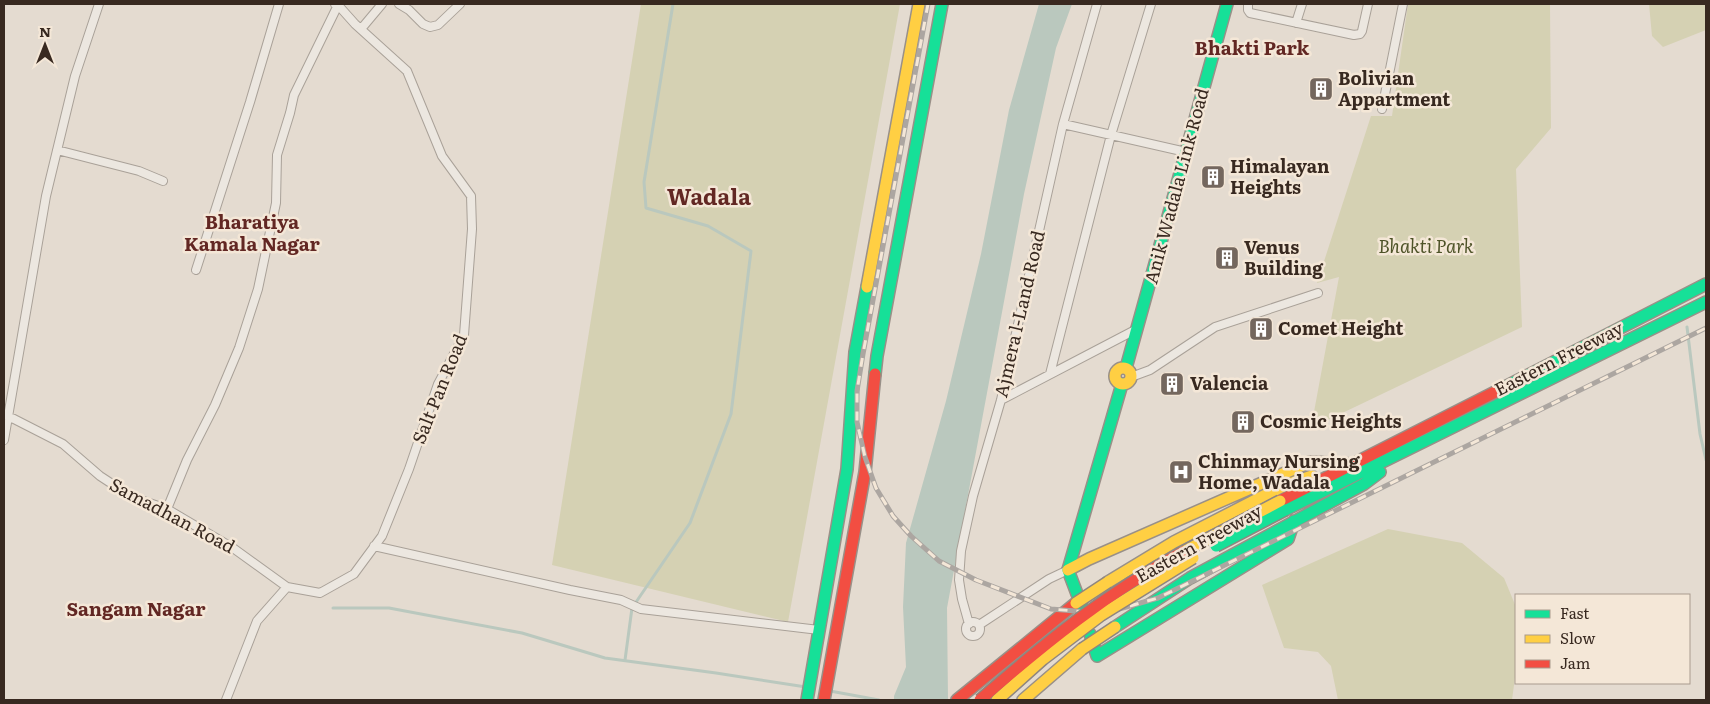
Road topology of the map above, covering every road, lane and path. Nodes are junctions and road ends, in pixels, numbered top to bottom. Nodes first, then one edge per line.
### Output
1 (99, 4) edge
2 (279, 4) edge
3 (336, 4) edge
4 (382, 4) edge
5 (399, 4) edge
6 (460, 4) edge
7 (919, 4) edge
8 (942, 4) edge
9 (1097, 4) edge
10 (1151, 4) edge
11 (1227, 4) edge
12 (1248, 4) edge
13 (1302, 4) edge
14 (1368, 4) edge
15 (1403, 4) edge
16 (1296, 23) junction
17 (361, 29) junction
18 (1382, 109) dead end
19 (1063, 124) junction
20 (1111, 135) junction
21 (57, 150) junction
22 (1186, 152) junction
23 (163, 181) dead end
24 (196, 270) dead end
25 (1706, 284) edge
26 (1318, 293) dead end
27 (1706, 302) edge
28 (1137, 329) junction
29 (1050, 374) junction
30 (1126, 376) junction
31 (1001, 400) junction
32 (6, 416) edge
33 (4, 440) edge
34 (1407, 451) junction
35 (1353, 464) junction
36 (846, 469) junction
37 (1342, 470) junction
38 (865, 472) junction
39 (1282, 506) junction
40 (167, 509) junction
41 (1294, 522) junction
42 (834, 543) junction
43 (852, 545) junction
44 (374, 546) junction
45 (1068, 570) junction
46 (288, 587) junction
47 (969, 624) junction
48 (979, 626) junction
49 (819, 630) junction
50 (807, 699) edge
51 (226, 700) edge
52 (824, 700) edge
53 (958, 700) edge
54 (980, 700) edge
55 (997, 700) edge
56 (1023, 700) edge

1 - 21 street
2 - 24 street
3 - 17 street, Salt Pan Road
3 - 40 street
4 - 17 street
5 - 6 street
7 - 36 main road
8 - 38 main road
9 - 19 street, Ajmera l-Land Road
10 - 20 street
11 - 22 main road, Anik Wadala Link Road
12 - 16 street
13 - 16 street
14 - 16 street
15 - 18 street
17 - 44 street, Salt Pan Road
19 - 20 street
19 - 31 street, Ajmera l-Land Road
20 - 22 street
20 - 29 street
21 - 23 street
21 - 32 street
22 - 28 main road, Anik Wadala Link Road
25 - 35 main road, Eastern Freeway
26 - 30 street
27 - 34 main road, Eastern Freeway
28 - 29 street
28 - 30 main road, Anik Wadala Link Road
29 - 31 street
30 - 45 main road, Anik Wadala Link Road
31 - 47 street, Ajmera l-Land Road
32 - 33 street
32 - 40 street, Samadhan Road
34 - 39 main road, Eastern Freeway
34 - 41 main road
35 - 37 main road, Eastern Freeway
35 - 45 main road
36 - 38 main road
36 - 42 main road
37 - 39 main road, Eastern Freeway
37 - 53 main road, bridge
38 - 43 main road
39 - 54 main road, Eastern Freeway, bridge
39 - 55 main road, Eastern Freeway, bridge
40 - 46 street, Samadhan Road
41 - 45 main road
41 - 56 main road, bridge
42 - 43 main road
42 - 49 main road
43 - 52 main road
44 - 46 street, Salt Pan Road
44 - 49 street
45 - 48 street
46 - 51 street
47 - 48 street
47 - 48 street
49 - 50 main road

